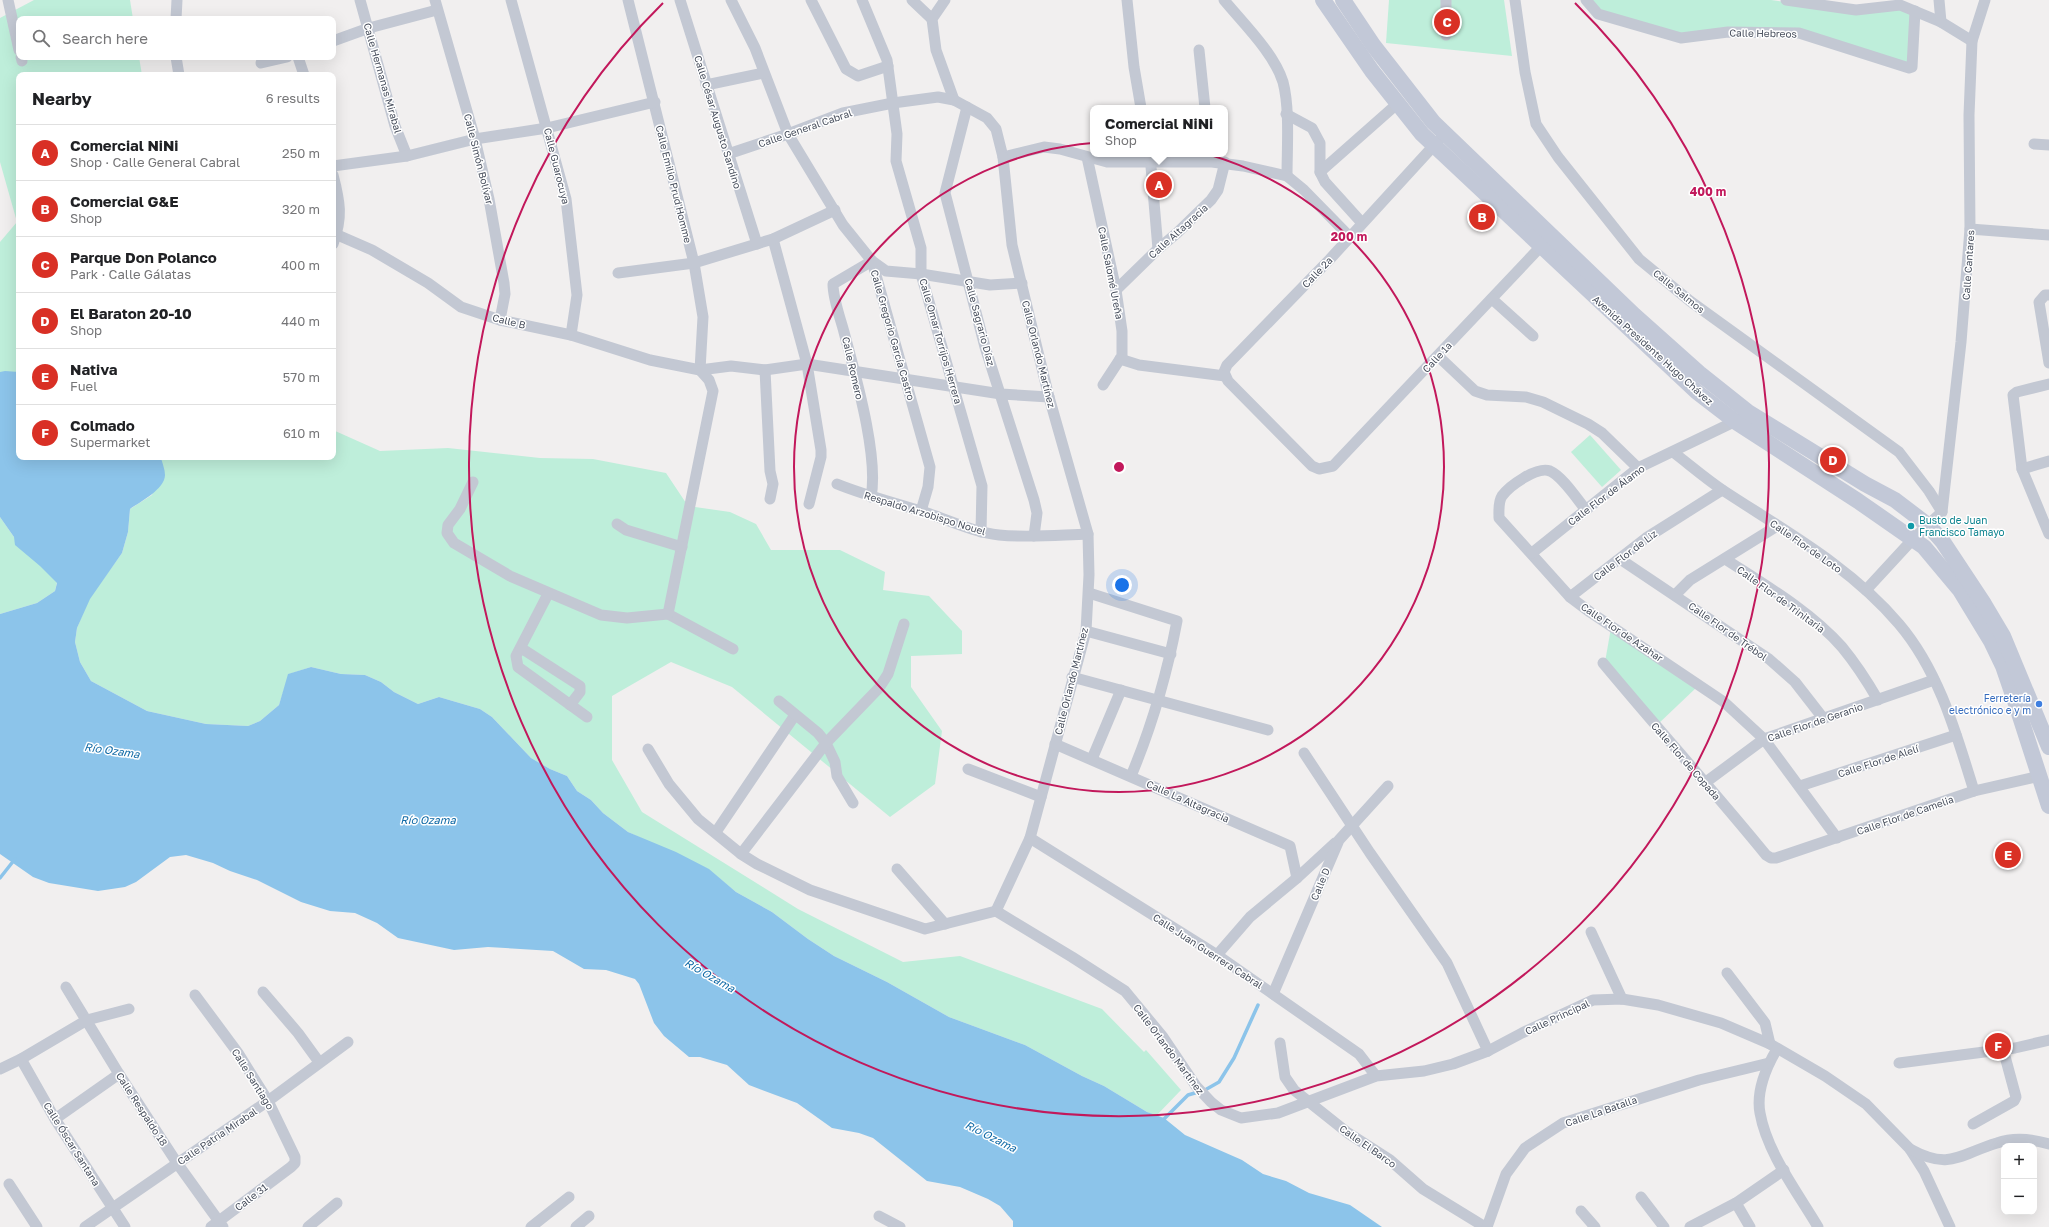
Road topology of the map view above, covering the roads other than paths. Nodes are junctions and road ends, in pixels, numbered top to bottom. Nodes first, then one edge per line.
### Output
1 (8, 0) edge
2 (177, 0) edge
3 (360, 0) edge
4 (511, 0) edge
5 (628, 0) edge
6 (680, 0) edge
7 (731, 0) edge
8 (811, 0) edge
9 (862, 0) edge
10 (912, 0) edge
11 (945, 0) edge
12 (1127, 0) edge
13 (1224, 0) edge
14 (1323, 0) edge
15 (1343, 0) edge
16 (1446, 0) edge
17 (1516, 0) edge
18 (1586, 0) edge
19 (1786, 0) edge
20 (1939, 0) edge
21 (1985, 0) edge
22 (436, 5) edge
23 (1915, 11) junction
24 (176, 16) edge
25 (932, 19) junction
26 (1941, 22) junction
27 (369, 28) junction
28 (16, 36) edge
29 (1446, 36) dead end
30 (336, 40) edge
31 (1972, 41) junction
32 (1199, 50) dead end
33 (176, 60) edge
34 (274, 60) edge
35 (299, 60) edge
36 (261, 63) dead end
37 (888, 66) junction
38 (178, 72) edge
39 (303, 72) edge
40 (764, 73) junction
41 (706, 85) junction
42 (954, 100) junction
43 (655, 102) junction
44 (893, 103) junction
45 (1397, 104) junction
46 (1141, 105) edge
47 (1206, 105) edge
48 (967, 107) junction
49 (1286, 114) junction
50 (547, 128) junction
51 (788, 134) junction
52 (1445, 134) junction
53 (475, 140) junction
54 (2034, 144) dead end
55 (1434, 145) junction
56 (2049, 145) edge
57 (728, 154) junction
58 (407, 156) junction
59 (1003, 157) junction
60 (1087, 157) junction
61 (1151, 158) edge
62 (1211, 158) edge
63 (1225, 162) junction
64 (336, 166) edge
65 (1320, 172) junction
66 (1287, 176) junction
67 (336, 187) edge
68 (835, 210) junction
69 (1362, 223) junction
70 (1970, 229) junction
71 (336, 232) edge
72 (1551, 235) junction
73 (2049, 235) edge
74 (1350, 236) junction
75 (336, 238) edge
76 (773, 239) junction
77 (757, 244) junction
78 (1540, 246) junction
79 (1158, 249) junction
80 (694, 262) junction
81 (872, 262) junction
82 (618, 273) dead end
83 (921, 274) junction
84 (968, 282) junction
85 (1022, 283) junction
86 (1116, 290) junction
87 (2049, 295) edge
88 (1492, 299) junction
89 (500, 320) junction
90 (571, 335) junction
91 (1533, 336) dead end
92 (1438, 356) junction
93 (1120, 359) junction
94 (2049, 363) edge
95 (807, 364) junction
96 (700, 370) junction
97 (765, 370) junction
98 (855, 372) junction
99 (1226, 379) junction
100 (906, 381) junction
101 (2049, 384) edge
102 (1103, 385) dead end
103 (954, 388) junction
104 (1001, 394) junction
105 (1049, 397) junction
106 (1742, 417) junction
107 (1673, 452) junction
108 (2049, 461) edge
109 (1638, 468) junction
110 (2022, 469) junction
111 (473, 482) dead end
112 (837, 484) dead end
113 (1722, 490) junction
114 (871, 497) junction
115 (770, 499) dead end
116 (809, 504) dead end
117 (1586, 510) junction
118 (921, 511) junction
119 (1942, 512) junction
120 (617, 524) dead end
121 (1777, 526) junction
122 (1929, 526) junction
123 (981, 532) junction
124 (1088, 534) junction
125 (2049, 534) edge
126 (1034, 536) junction
127 (1912, 539) junction
128 (682, 547) junction
129 (1532, 553) junction
130 (1725, 558) junction
131 (1620, 559) junction
132 (1866, 590) junction
133 (1089, 593) junction
134 (548, 594) junction
135 (1675, 595) junction
136 (1570, 597) junction
137 (668, 614) junction
138 (904, 624) dead end
139 (1086, 631) junction
140 (521, 648) junction
141 (733, 649) dead end
142 (1171, 654) junction
143 (1603, 662) dead end
144 (1072, 677) junction
145 (1934, 680) junction
146 (1121, 690) junction
147 (1159, 700) junction
148 (1878, 700) junction
149 (778, 701) dead end
150 (570, 705) junction
151 (795, 714) junction
152 (587, 717) dead end
153 (1823, 718) junction
154 (1268, 730) dead end
155 (1956, 735) junction
156 (1764, 739) junction
157 (826, 743) junction
158 (1055, 744) junction
159 (2049, 748) edge
160 (648, 749) dead end
161 (1304, 753) dead end
162 (1092, 759) junction
163 (968, 769) dead end
164 (1131, 776) junction
165 (2040, 776) junction
166 (1706, 782) junction
167 (1388, 786) dead end
168 (1800, 786) junction
169 (1974, 791) junction
170 (1041, 797) junction
171 (853, 802) dead end
172 (2049, 806) edge
173 (1351, 825) junction
174 (716, 832) junction
175 (1030, 838) junction
176 (1837, 838) junction
177 (1339, 840) junction
178 (741, 854) junction
179 (1771, 858) joint
180 (897, 870) dead end
181 (1298, 878) junction
182 (996, 911) junction
183 (945, 924) junction
184 (1591, 932) dead end
185 (1217, 956) junction
186 (1727, 973) dead end
187 (66, 987) dead end
188 (262, 992) dead end
189 (1273, 994) junction
190 (195, 995) dead end
191 (1622, 999) junction
192 (129, 1009) dead end
193 (87, 1020) junction
194 (2049, 1040) edge
195 (348, 1042) dead end
196 (1280, 1043) dead end
197 (1774, 1047) junction
198 (2003, 1049) junction
199 (1488, 1051) junction
200 (21, 1060) junction
201 (319, 1062) junction
202 (1769, 1063) junction
203 (1899, 1063) dead end
204 (0, 1069) edge
205 (119, 1074) junction
206 (1376, 1076) junction
207 (268, 1101) junction
208 (1309, 1101) junction
209 (1211, 1102) joint
210 (55, 1119) junction
211 (1973, 1124) dead end
212 (2049, 1144) edge
213 (1910, 1149) junction
214 (177, 1163) junction
215 (291, 1167) joint
216 (1784, 1170) junction
217 (9, 1184) dead end
218 (569, 1197) dead end
219 (1641, 1197) dead end
220 (1736, 1202) junction
221 (337, 1203) dead end
222 (112, 1207) junction
223 (1580, 1211) dead end
224 (589, 1216) dead end
225 (879, 1216) dead end
226 (218, 1225) edge
227 (37, 1227) edge
228 (85, 1227) edge
229 (125, 1227) edge
230 (308, 1227) edge
231 (531, 1227) edge
232 (576, 1227) edge
233 (900, 1227) edge
234 (1486, 1227) edge
235 (1594, 1227) edge
236 (1664, 1227) edge
237 (1690, 1227) edge
238 (1750, 1227) edge
239 (1818, 1227) edge
240 (1950, 1227) edge

1 - 28 street
2 - 24 street
3 - 27 street, Calle Hermanas Mirabal
4 - 50 street, Calle Guarocuya
5 - 43 street, Calle Emilio Prud'Homme
6 - 41 street, Calle César Augusto Sandino
7 - 40 street, Calle Gregorio García Castro
8 - 37 street
9 - 37 street, Calle Omar Torrijos Herrera
10 - 25 street
11 - 25 street
12 - 46 street
13 - 49 street
14 - 45 main road, Avenida Presidente Hugo Chávez
15 - 52 main road, Avenida Presidente Hugo Chávez
16 - 29 street
17 - 119 street, Calle Salmos
18 - 23 street, Calle Hebreos
19 - 23 street
20 - 26 street
21 - 31 street, Calle Cantares
22 - 27 street
22 - 53 street, Calle Simón Bolívar
23 - 26 street
25 - 42 street
26 - 31 street
27 - 30 street
27 - 58 street, Calle Hermanas Mirabal
31 - 70 street, Calle Cantares
32 - 47 street
33 - 38 street
34 - 36 street
35 - 39 street
37 - 44 street, Calle Omar Torrijos Herrera
40 - 41 street
40 - 51 street, Calle Gregorio García Castro
41 - 57 street, Calle César Augusto Sandino
42 - 44 street, Calle General Cabral
42 - 48 street, Calle General Cabral
43 - 50 street
43 - 80 street, Calle Emilio Prud'Homme
44 - 51 street, Calle General Cabral
44 - 83 street, Calle Omar Torrijos Herrera
45 - 55 main road, Avenida Presidente Hugo Chávez
45 - 65 street
48 - 59 street, Calle General Cabral
48 - 84 street, Calle Sagrario Díaz
49 - 65 street
49 - 66 street
50 - 53 street
50 - 90 street, Calle Guarocuya
51 - 57 street, Calle General Cabral
51 - 68 street, Calle Gregorio García Castro
52 - 55 street, Calle 2a
52 - 72 main road, Avenida Presidente Hugo Chávez
53 - 58 street
53 - 89 street, Calle Simón Bolívar
54 - 56 street
55 - 69 street, Calle 2a
55 - 78 main road, Avenida Presidente Hugo Chávez
57 - 77 street, Calle César Augusto Sandino
58 - 64 street
59 - 60 street
59 - 85 street, Calle Orlando Martínez
60 - 61 street
60 - 86 street, Calle Salomé Ureña
61 - 62 street
61 - 79 street
62 - 63 street
63 - 66 street
63 - 79 street, Calle Altagracia
65 - 69 street
66 - 74 street
67 - 71 street
68 - 76 street
68 - 81 street, Calle Gregorio García Castro
69 - 74 street, Calle 2a
70 - 73 street
70 - 119 street, Calle Cantares
72 - 78 street, Calle 1a
72 - 106 main road, Avenida Presidente Hugo Chávez
74 - 99 street, Calle 2a
75 - 89 street, Calle B
76 - 77 street
76 - 95 street
77 - 80 street
78 - 88 street, Calle 1a
78 - 106 main road, Avenida Presidente Hugo Chávez
79 - 86 street, Calle Altagracia
80 - 82 street
80 - 96 street, Calle Emilio Prud'Homme
81 - 83 street
81 - 98 street, Calle Romero
81 - 100 street, Calle Gregorio García Castro
83 - 84 street
83 - 103 street, Calle Omar Torrijos Herrera
84 - 85 street
84 - 104 street, Calle Sagrario Díaz
85 - 105 street, Calle Orlando Martínez
86 - 93 street, Calle Salomé Ureña
87 - 94 street
88 - 91 street
88 - 92 street, Calle 1a
89 - 90 street, Calle B
90 - 96 street, Calle B
92 - 99 street, Calle 1a
92 - 109 street
93 - 99 street
93 - 102 street, Calle Salomé Ureña
95 - 97 street, Calle B
95 - 98 street, Calle B
95 - 116 street
96 - 97 street, Calle B
96 - 128 street
97 - 115 street
98 - 100 street, Calle B
98 - 114 street, Calle Romero
100 - 103 street, Calle B
100 - 118 street, Calle Gregorio García Castro
101 - 110 street
103 - 104 street, Calle B
103 - 123 street, Calle Omar Torrijos Herrera
104 - 105 street, Calle B
104 - 126 street, Calle Sagrario Díaz
105 - 124 street, Calle Orlando Martínez
106 - 107 street, Calle Flor de Álamo
106 - 122 main road, Avenida Presidente Hugo Chávez
106 - 127 main road, Avenida Presidente Hugo Chávez
107 - 109 street, Calle Flor de Álamo
107 - 113 street, Calle Flor de Loto
108 - 110 street
109 - 117 street, Calle Flor de Álamo
110 - 125 street
111 - 134 street
112 - 114 street, Respaldo Arzobispo Nouel
113 - 121 street, Calle Flor de Loto
113 - 131 street, Calle Flor de Liz
114 - 118 street, Respaldo Arzobispo Nouel
117 - 129 street, Calle Flor de Álamo
117 - 129 street, Calle Flor de Azahar
118 - 123 street, Respaldo Arzobispo Nouel
119 - 122 street
120 - 128 street
121 - 130 street
121 - 132 street, Calle Flor de Loto
122 - 127 street
122 - 159 main road, Avenida Presidente Hugo Chávez
123 - 126 street, Respaldo Arzobispo Nouel
124 - 126 street, Respaldo Arzobispo Nouel
124 - 133 street, Calle Orlando Martínez
127 - 132 street
127 - 165 main road, Avenida Presidente Hugo Chávez
128 - 137 street
129 - 136 street, Calle Flor de Azahar
130 - 135 street
130 - 148 street, Calle Flor de Trinitaria
131 - 135 street, Calle Flor de Trébol
131 - 136 street, Calle Flor de Liz
132 - 145 street, Calle Flor de Loto
133 - 139 street, Calle Orlando Martínez
133 - 142 street
134 - 137 street
134 - 140 street
135 - 153 street, Calle Flor de Trébol
136 - 156 street, Calle Flor de Azahar
137 - 141 street
138 - 157 street
139 - 142 street
139 - 144 street, Calle Orlando Martínez
140 - 150 street
140 - 150 street
142 - 147 street
143 - 166 street, Calle Flor de Copada
144 - 146 street
144 - 158 street, Calle Orlando Martínez
145 - 148 street, Calle Flor de Geranio
145 - 155 street, Calle Flor de Loto
146 - 147 street
146 - 162 street
147 - 154 street
147 - 164 street
148 - 153 street, Calle Flor de Geranio
149 - 151 street
150 - 152 street
151 - 157 street
151 - 174 street
153 - 156 street, Calle Flor de Geranio
155 - 168 street, Calle Flor de Alelí
155 - 169 street, Calle Flor de Loto
156 - 166 street, Calle Flor de Geranio
156 - 168 street, Calle Flor de Azahar
157 - 171 street
157 - 178 street
158 - 162 street, Calle La Altagracia
158 - 170 street, Calle Orlando Martínez
160 - 174 street
161 - 173 street
162 - 164 street, Calle La Altagracia
163 - 170 street
164 - 181 street, Calle La Altagracia
165 - 169 street, Calle Flor de Camelia
165 - 172 main road, Avenida Presidente Hugo Chávez
166 - 179 street, Calle Flor de Copada
167 - 173 street, Calle D
168 - 176 street, Calle Flor de Azahar
169 - 176 street, Calle Flor de Camelia
170 - 175 street, Calle Orlando Martínez
173 - 177 street, Calle D
173 - 199 street
174 - 178 street
175 - 182 street, Calle Orlando Martínez
175 - 185 street, Calle Juan Guerrera Cabral
176 - 179 street, Calle Flor de Camelia
177 - 181 street
177 - 189 street, Calle D
178 - 183 street
180 - 183 street
181 - 185 street
182 - 183 street
182 - 209 street, Calle Orlando Martínez
184 - 191 street
185 - 189 street, Calle Juan Guerrera Cabral
186 - 197 street
187 - 193 street, Calle Respaldo 18
188 - 201 street
189 - 206 street, Calle Juan Guerrera Cabral
190 - 207 street, Calle Santiago
191 - 197 street, Calle Principal
191 - 199 street, Calle Principal
192 - 193 street
193 - 200 street
193 - 205 street, Calle Respaldo 18
194 - 198 street
195 - 201 street, Calle Patria Mirabal
196 - 208 street, Calle El Barco
197 - 202 street
197 - 213 street, Calle Principal
198 - 203 street
198 - 211 street
199 - 206 street, Calle Principal
200 - 204 street
200 - 210 street, Calle Óscar Santana
201 - 207 street, Calle Patria Mirabal
202 - 216 street
202 - 234 street, Calle La Batalla
205 - 210 street
205 - 214 street, Calle Respaldo 18
206 - 208 street, Calle Principal
207 - 214 street, Calle Patria Mirabal
207 - 215 street, Calle Santiago
208 - 209 street, Calle Principal
208 - 234 street, Calle El Barco
210 - 222 street, Calle Óscar Santana
212 - 213 street
213 - 240 street, Calle Principal
214 - 222 street, Calle Patria Mirabal
214 - 226 street, Calle Respaldo 18
215 - 226 street, Calle 31
216 - 220 street
216 - 239 street
217 - 227 street
218 - 231 street
219 - 236 street
220 - 237 street
220 - 238 street
221 - 230 street
222 - 228 street, Calle Patria Mirabal
222 - 229 street, Calle Óscar Santana
223 - 235 street
224 - 232 street
225 - 233 street

